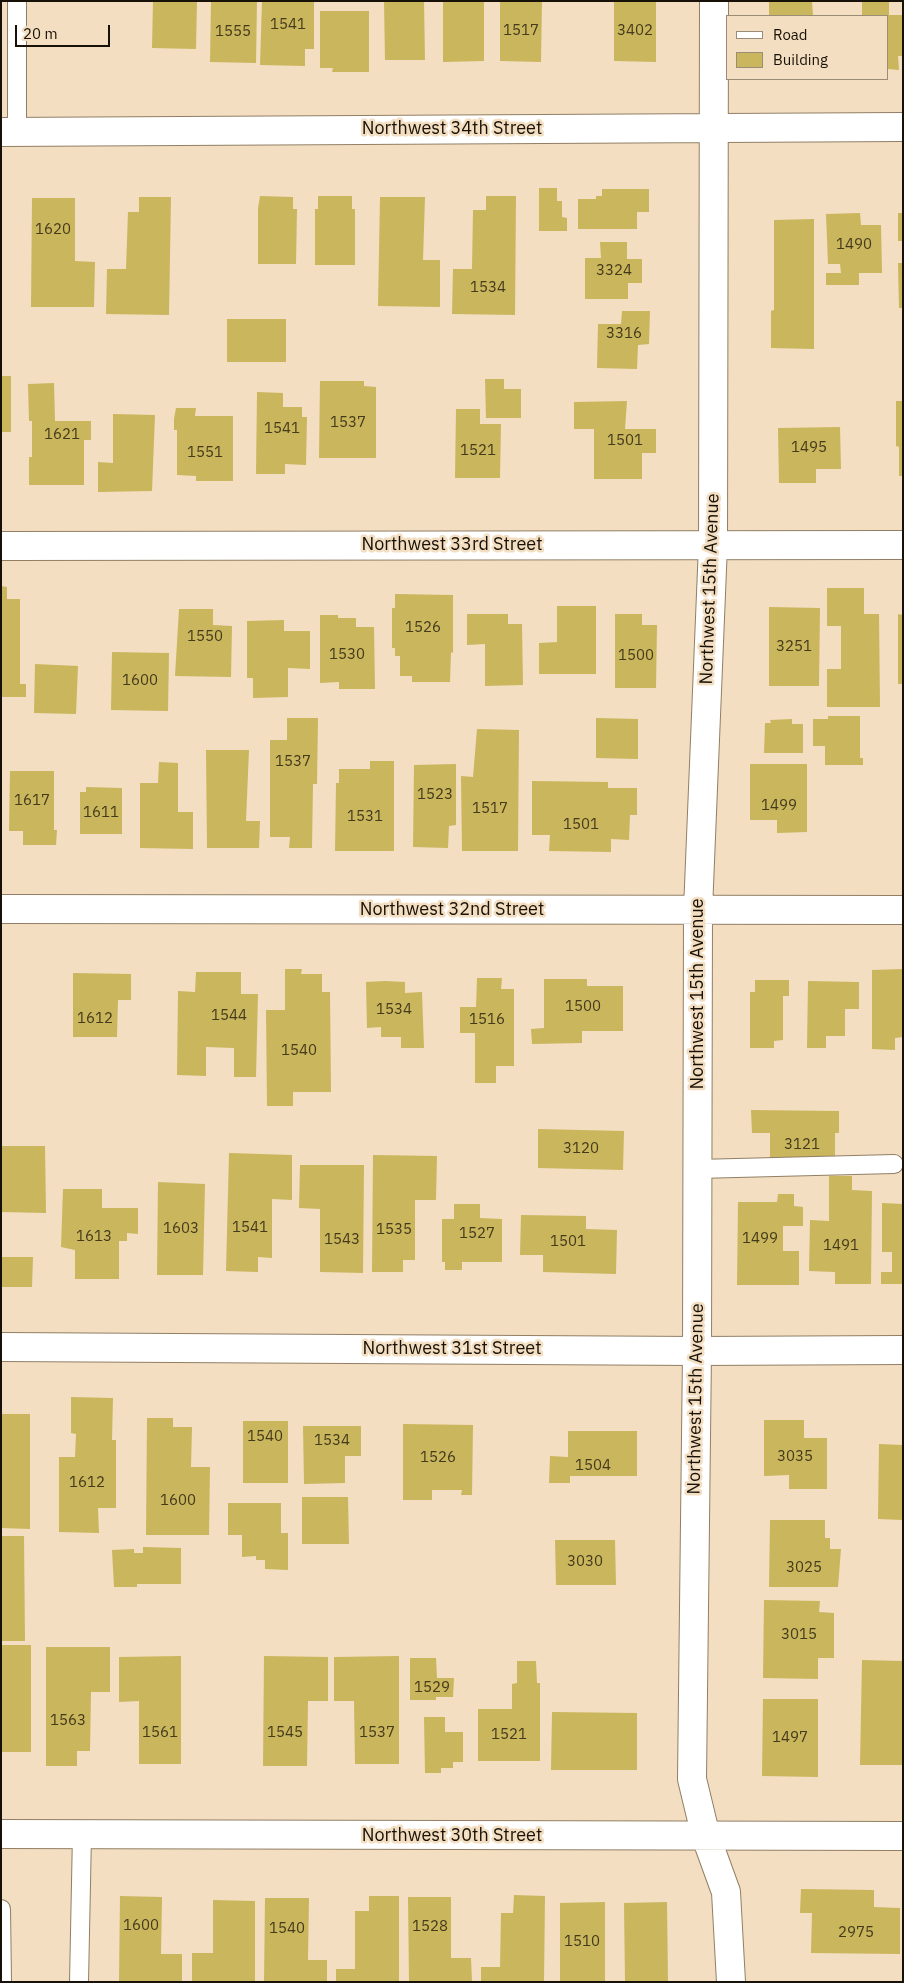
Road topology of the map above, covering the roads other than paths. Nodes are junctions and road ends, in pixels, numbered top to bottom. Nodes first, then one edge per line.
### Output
1 (17, 1) edge
2 (714, 1) edge
3 (713, 127) junction
4 (903, 127) edge
5 (9, 132) edge
6 (713, 544) junction
7 (903, 545) edge
8 (1, 546) edge
9 (1, 909) edge
10 (698, 910) junction
11 (903, 910) edge
12 (894, 1164) dead end
13 (697, 1169) junction
14 (1, 1347) edge
15 (903, 1350) edge
16 (697, 1351) junction
17 (1, 1834) edge
18 (82, 1834) junction
19 (903, 1836) edge
20 (706, 1837) junction
21 (1, 1909) edge
22 (2, 1982) edge
23 (79, 1982) edge
24 (731, 1982) edge

1 - 5 lane
2 - 3 street, Northwest 15th Avenue
3 - 4 street, Northwest 34th Street
3 - 5 street, Northwest 34th Street
3 - 6 street, Northwest 15th Avenue
6 - 7 street, Northwest 33rd Street
6 - 8 street, Northwest 33rd Street
6 - 10 street, Northwest 15th Avenue
9 - 10 street, Northwest 32nd Street
10 - 11 street, Northwest 32nd Street
10 - 13 street, Northwest 15th Avenue
12 - 13 lane
13 - 16 street, Northwest 15th Avenue
14 - 16 street, Northwest 31st Street
15 - 16 street, Northwest 31st Street
16 - 20 street, Northwest 15th Avenue
17 - 18 street, Northwest 30th Street
18 - 20 street, Northwest 30th Street
18 - 23 lane
19 - 20 street, Northwest 30th Street
20 - 24 street, Northwest 15th Avenue
21 - 22 lane

